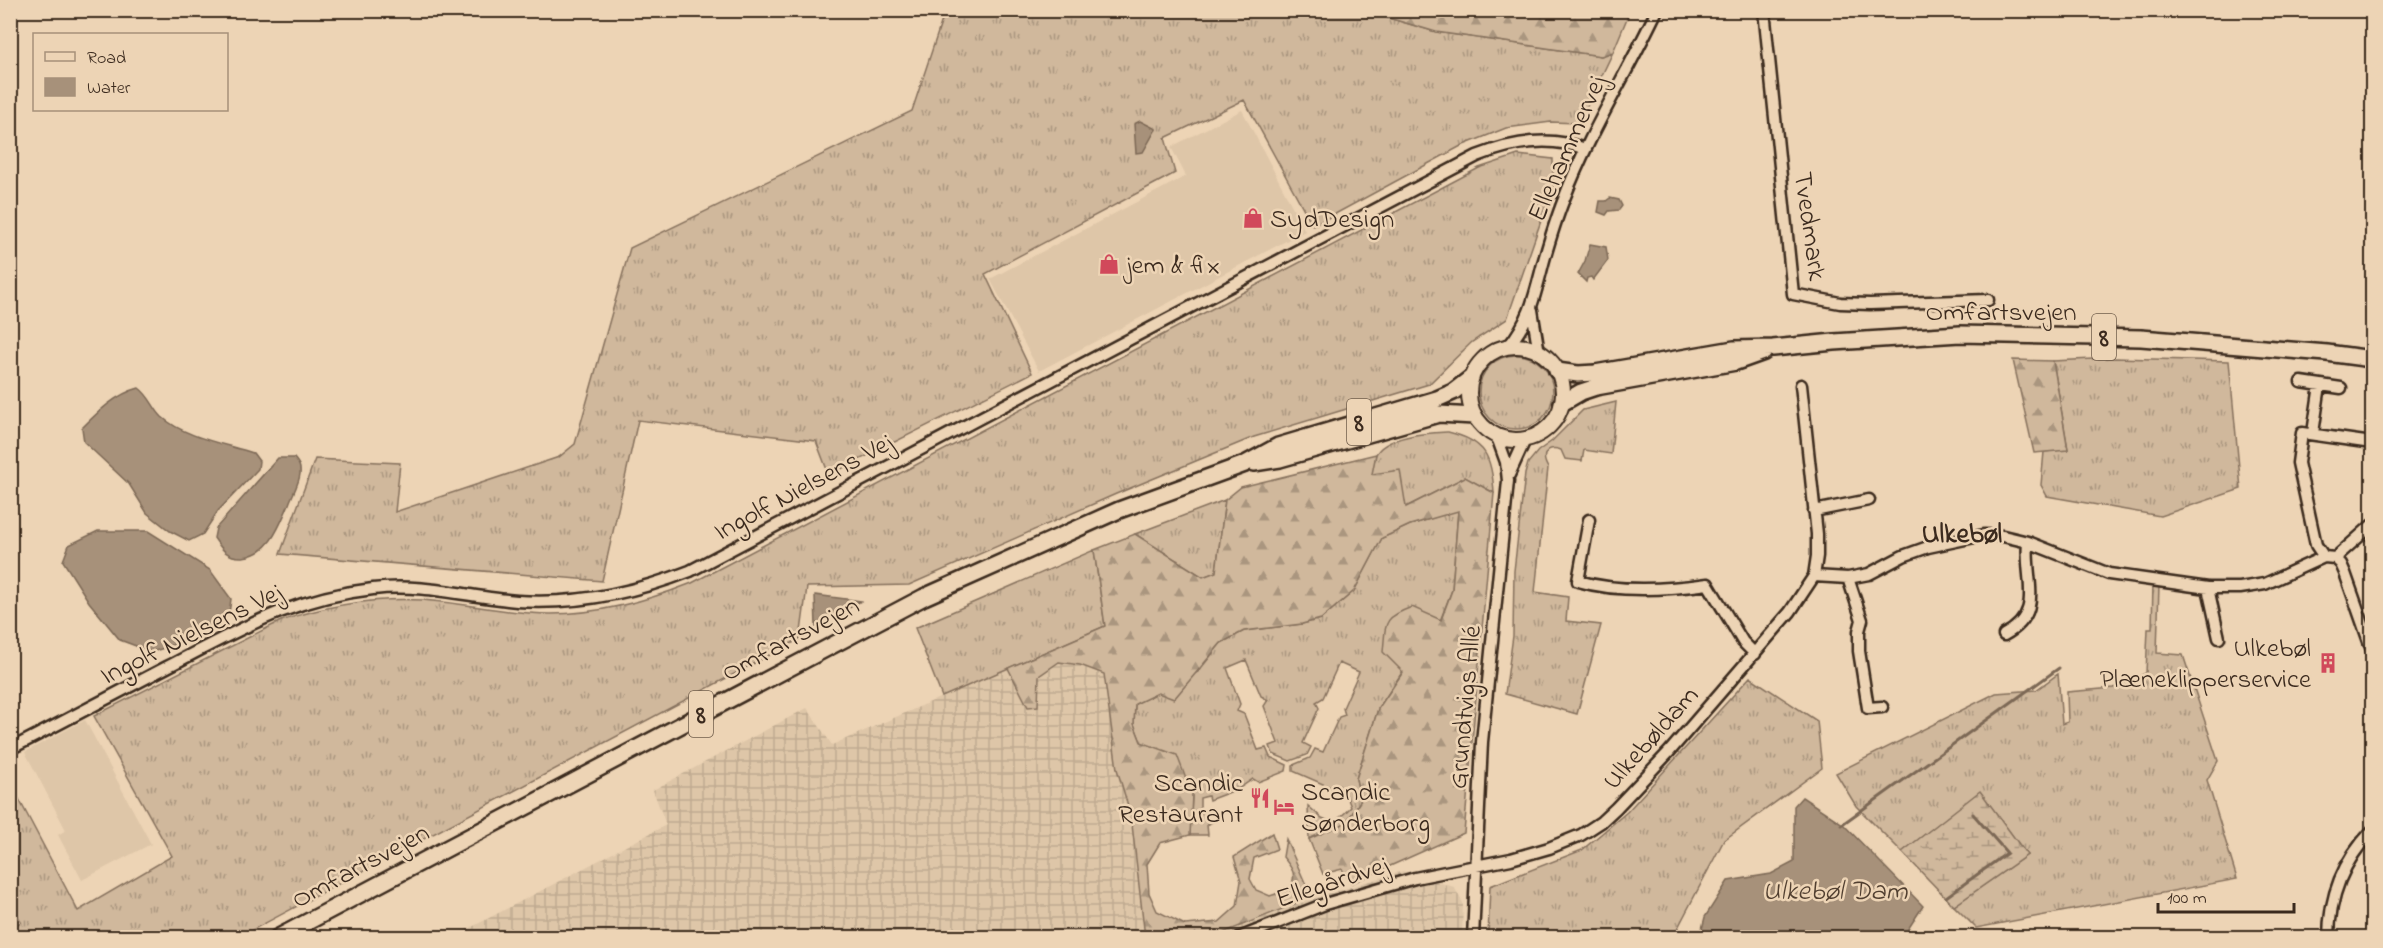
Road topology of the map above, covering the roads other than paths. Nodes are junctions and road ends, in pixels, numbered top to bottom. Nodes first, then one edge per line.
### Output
1 (1657, 10) edge
2 (1764, 10) edge
3 (1585, 149) junction
4 (1988, 300) dead end
5 (1532, 310) junction
6 (1508, 347) junction
7 (1773, 348) junction
8 (1539, 352) junction
9 (2373, 359) edge
10 (1557, 371) junction
11 (1471, 378) junction
12 (2301, 382) dead end
13 (1801, 385) dead end
14 (2320, 385) junction
15 (2341, 388) dead end
16 (1562, 403) junction
17 (1474, 416) junction
18 (2313, 433) junction
19 (1497, 437) junction
20 (1525, 440) junction
21 (2373, 443) edge
22 (1245, 464) junction
23 (1508, 482) junction
24 (1869, 500) dead end
25 (1814, 511) junction
26 (1589, 520) dead end
27 (2373, 525) edge
28 (2028, 542) junction
29 (2329, 558) junction
30 (1814, 576) junction
31 (1848, 578) junction
32 (2208, 588) junction
33 (2004, 635) dead end
34 (2219, 638) dead end
35 (2373, 650) edge
36 (1755, 654) junction
37 (1882, 707) dead end
38 (10, 749) edge
39 (2373, 831) edge
40 (1476, 866) junction
41 (277, 938) edge
42 (1239, 938) edge
43 (1473, 938) edge
44 (2330, 938) edge

1 - 3 street, Ellehammervej
2 - 4 street, Tvedmark
3 - 5 street, Ellehammervej
3 - 38 street, Ingolf Nielsens Vej
5 - 6 street, Ellehammervej
5 - 8 street, Ellehammervej
6 - 8 main road
6 - 11 main road, 8
7 - 9 highway, Omfartsvejen / 8
7 - 10 highway, Omfartsvejen / 8
7 - 16 highway, Omfartsvejen / 8
8 - 10 main road
10 - 16 main road
11 - 17 main road
11 - 22 highway, Omfartsvejen / 8
12 - 14 street
13 - 25 street, Ulkebøldam
14 - 15 street
14 - 18 street
16 - 20 main road
17 - 19 main road
17 - 22 highway, Omfartsvejen / 8
18 - 21 street
18 - 29 street
19 - 20 main road
19 - 23 street, Grundtvigs Allé
20 - 23 street, Grundtvigs Allé
22 - 41 highway, Omfartsvejen / 8
23 - 40 street, Grundtvigs Allé
24 - 25 street
25 - 30 street, Ulkebøldam
26 - 36 street
27 - 29 street
28 - 31 street
28 - 32 street
28 - 33 street
29 - 32 street
29 - 35 street
30 - 31 street
30 - 36 street, Ulkebøldam
31 - 37 street
32 - 34 street
36 - 40 street, Ulkebøldam
39 - 44 street
40 - 42 street, Ellegårdvej
40 - 43 street, Grundtvigs Allé

